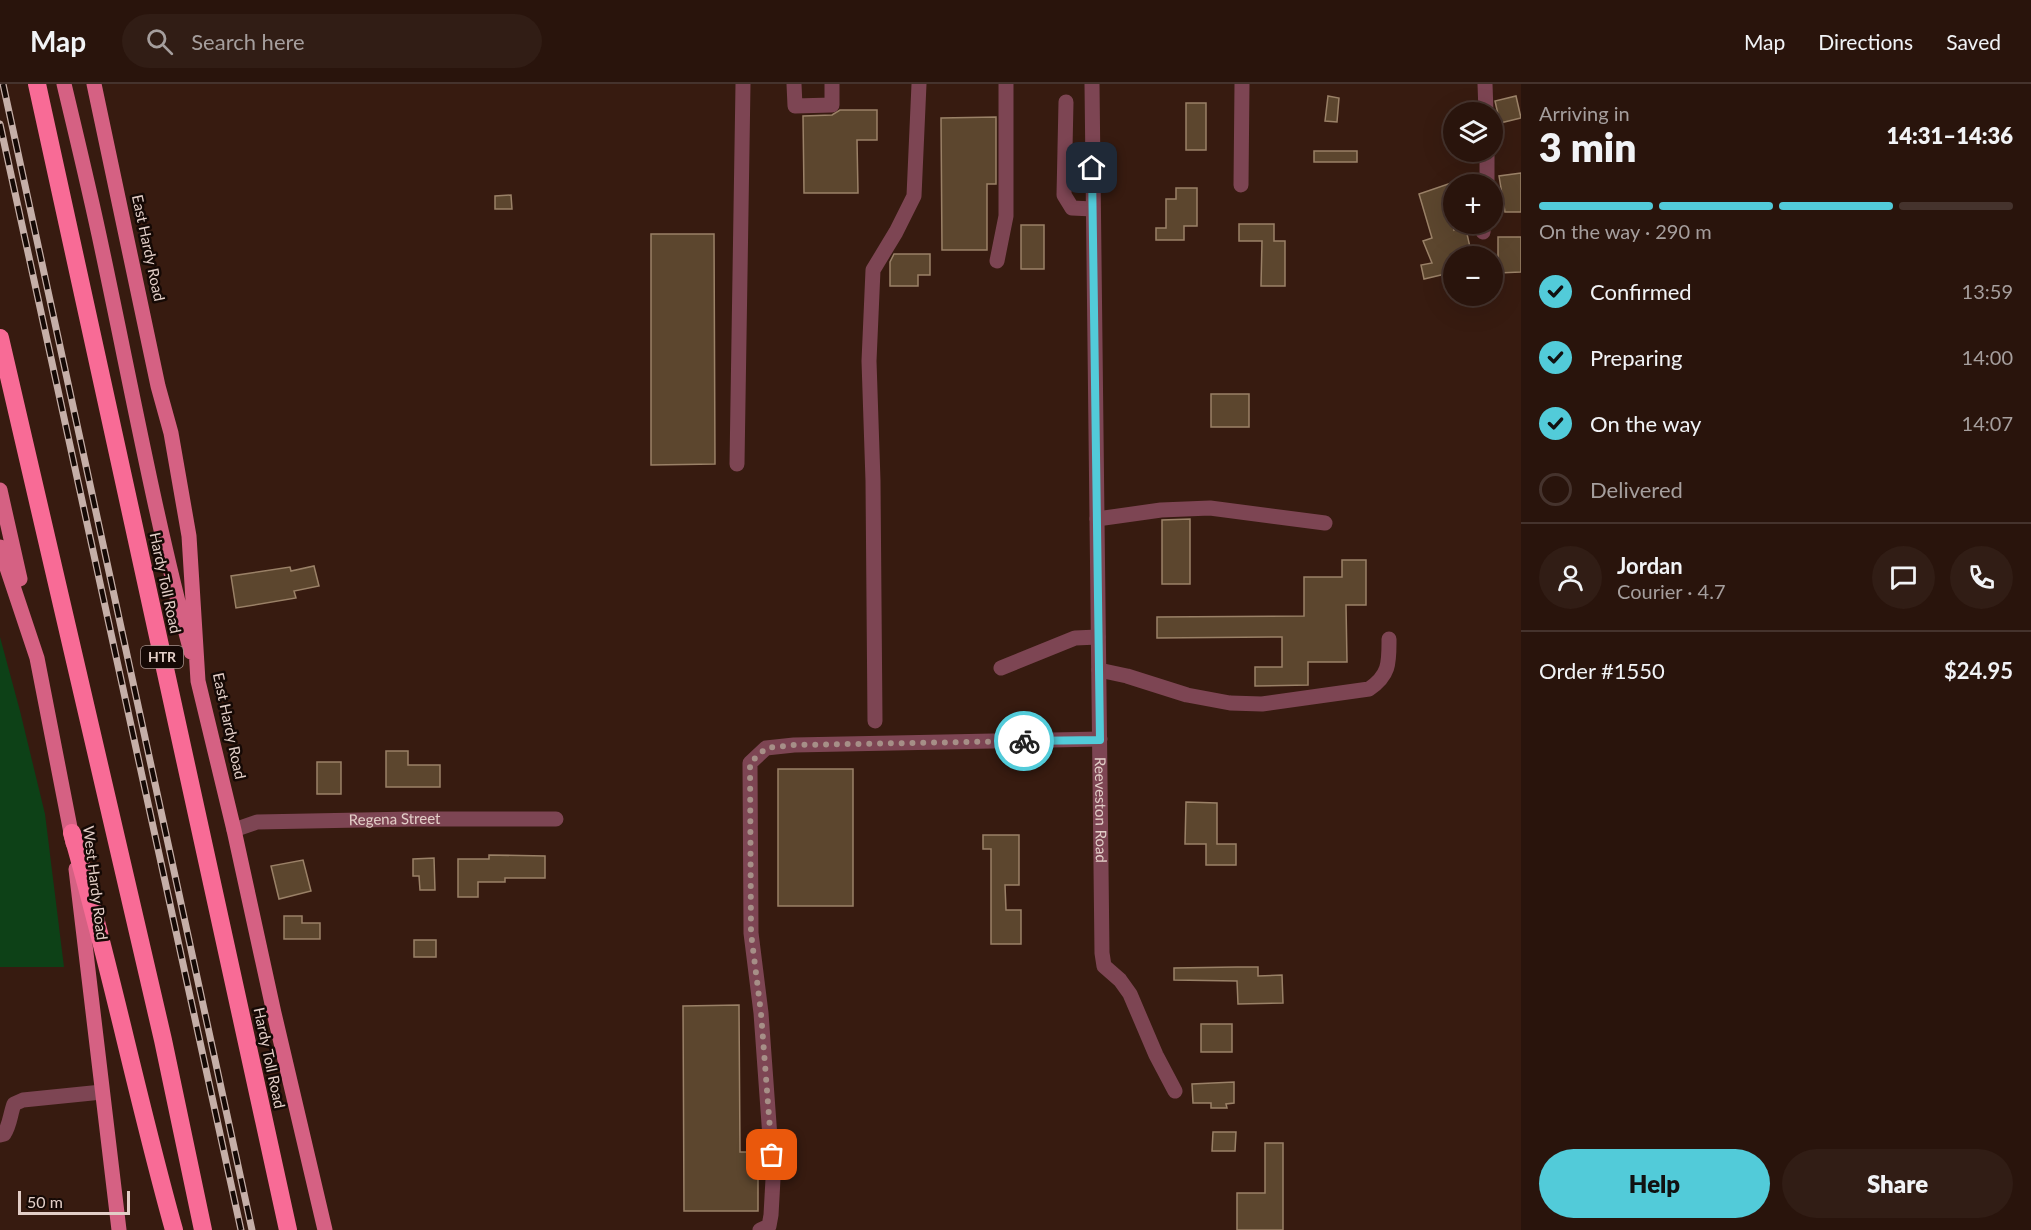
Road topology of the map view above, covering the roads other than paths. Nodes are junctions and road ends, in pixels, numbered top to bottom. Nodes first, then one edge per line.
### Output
1 (37, 84) edge
2 (64, 84) edge
3 (94, 84) edge
4 (743, 84) edge
5 (794, 84) edge
6 (832, 84) edge
7 (919, 84) edge
8 (1006, 84) edge
9 (1092, 84) edge
10 (1242, 84) edge
11 (1485, 84) edge
12 (1066, 102) dead end
13 (1486, 102) edge
14 (1240, 185) dead end
15 (1093, 210) junction
16 (997, 261) dead end
17 (0, 338) edge
18 (737, 464) dead end
19 (0, 490) edge
20 (1097, 519) junction
21 (1325, 523) dead end
22 (0, 547) edge
23 (1098, 637) junction
24 (1389, 639) dead end
25 (37, 658) junction
26 (1001, 668) dead end
27 (1099, 670) junction
28 (198, 681) junction
29 (875, 721) dead end
30 (1100, 740) junction
31 (556, 819) dead end
32 (234, 830) junction
33 (72, 833) junction
34 (1175, 1091) dead end
35 (102, 1092) junction
36 (0, 1135) edge
37 (118, 1230) edge
38 (174, 1230) edge
39 (203, 1230) edge
40 (288, 1230) edge
41 (325, 1230) edge
42 (760, 1230) edge

1 - 40 highway, Hardy Toll Road / HTR
2 - 28 main road
3 - 28 main road, East Hardy Road
4 - 18 street
5 - 6 street
7 - 29 street
8 - 16 street
9 - 15 street, Reeveston Road
10 - 14 street
11 - 13 street
12 - 15 street
15 - 20 street, Reeveston Road
17 - 39 highway
19 - 25 main road
20 - 21 street
20 - 23 street, Reeveston Road
22 - 25 main road, West Hardy Road
23 - 26 street
23 - 27 street, Reeveston Road
24 - 27 street
25 - 33 main road, West Hardy Road
27 - 30 street, Reeveston Road
28 - 32 main road, East Hardy Road
30 - 34 street, Reeveston Road
30 - 42 street
31 - 32 street, Regena Street
32 - 41 main road, East Hardy Road
33 - 35 main road, West Hardy Road
33 - 38 highway
35 - 36 street
35 - 37 main road, West Hardy Road

